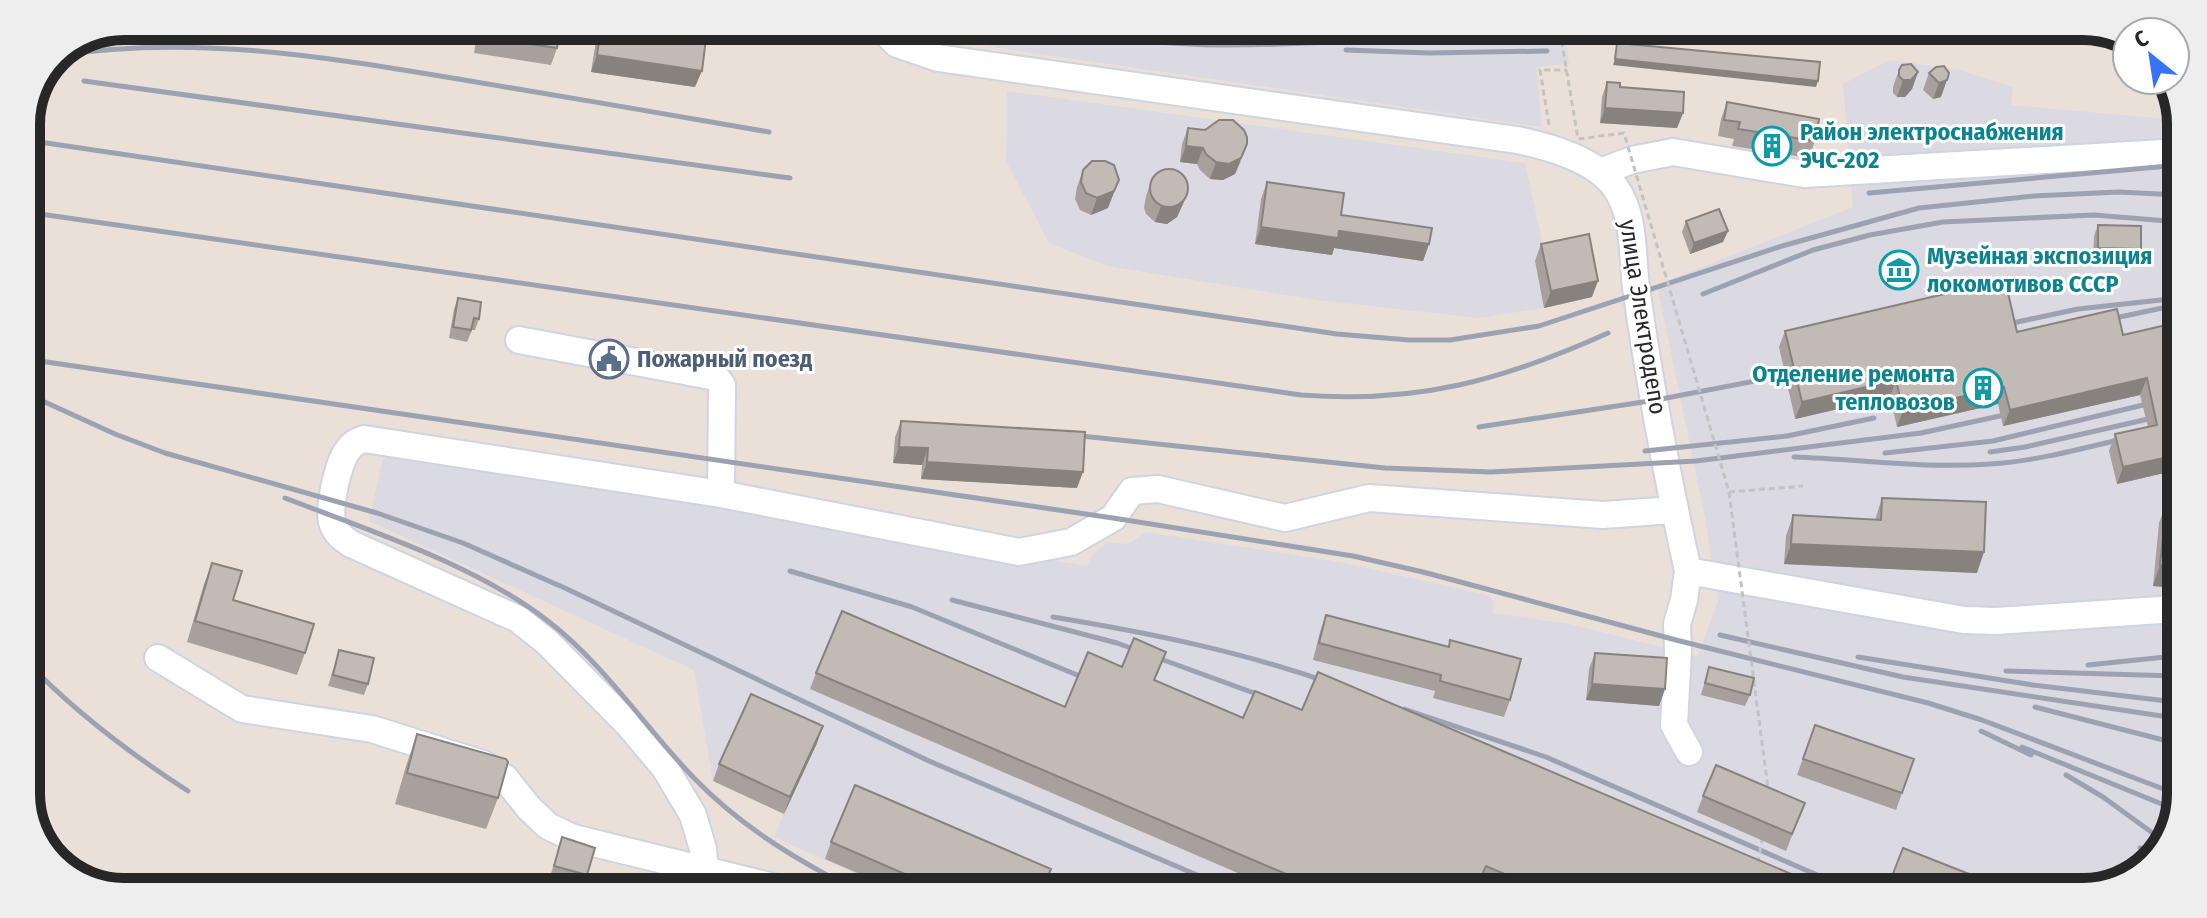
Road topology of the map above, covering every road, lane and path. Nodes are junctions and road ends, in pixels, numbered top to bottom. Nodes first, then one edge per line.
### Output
1 (893, 40) edge
2 (1562, 40) edge
3 (1567, 70) junction
4 (1550, 129) dead end
5 (2167, 153) edge
6 (1600, 172) junction
7 (519, 340) dead end
8 (1803, 486) dead end
9 (1729, 492) junction
10 (721, 494) junction
11 (1674, 510) junction
12 (1688, 571) junction
13 (2167, 610) edge
14 (158, 658) dead end
15 (1689, 752) dead end
16 (1769, 801) edge
17 (1764, 831) edge
18 (705, 870) junction
19 (1755, 876) edge
20 (737, 878) edge

1 - 6 street, улица Электродепо
2 - 3 path, bridge
3 - 4 path
3 - 9 path, bridge
5 - 6 street
6 - 11 street, улица Электродепо
7 - 10 street
8 - 9 path
9 - 16 path, bridge
10 - 11 street
10 - 18 street
11 - 12 street, улица Электродепо
12 - 13 street
12 - 15 street
14 - 18 street
17 - 19 path, bridge
18 - 20 street

